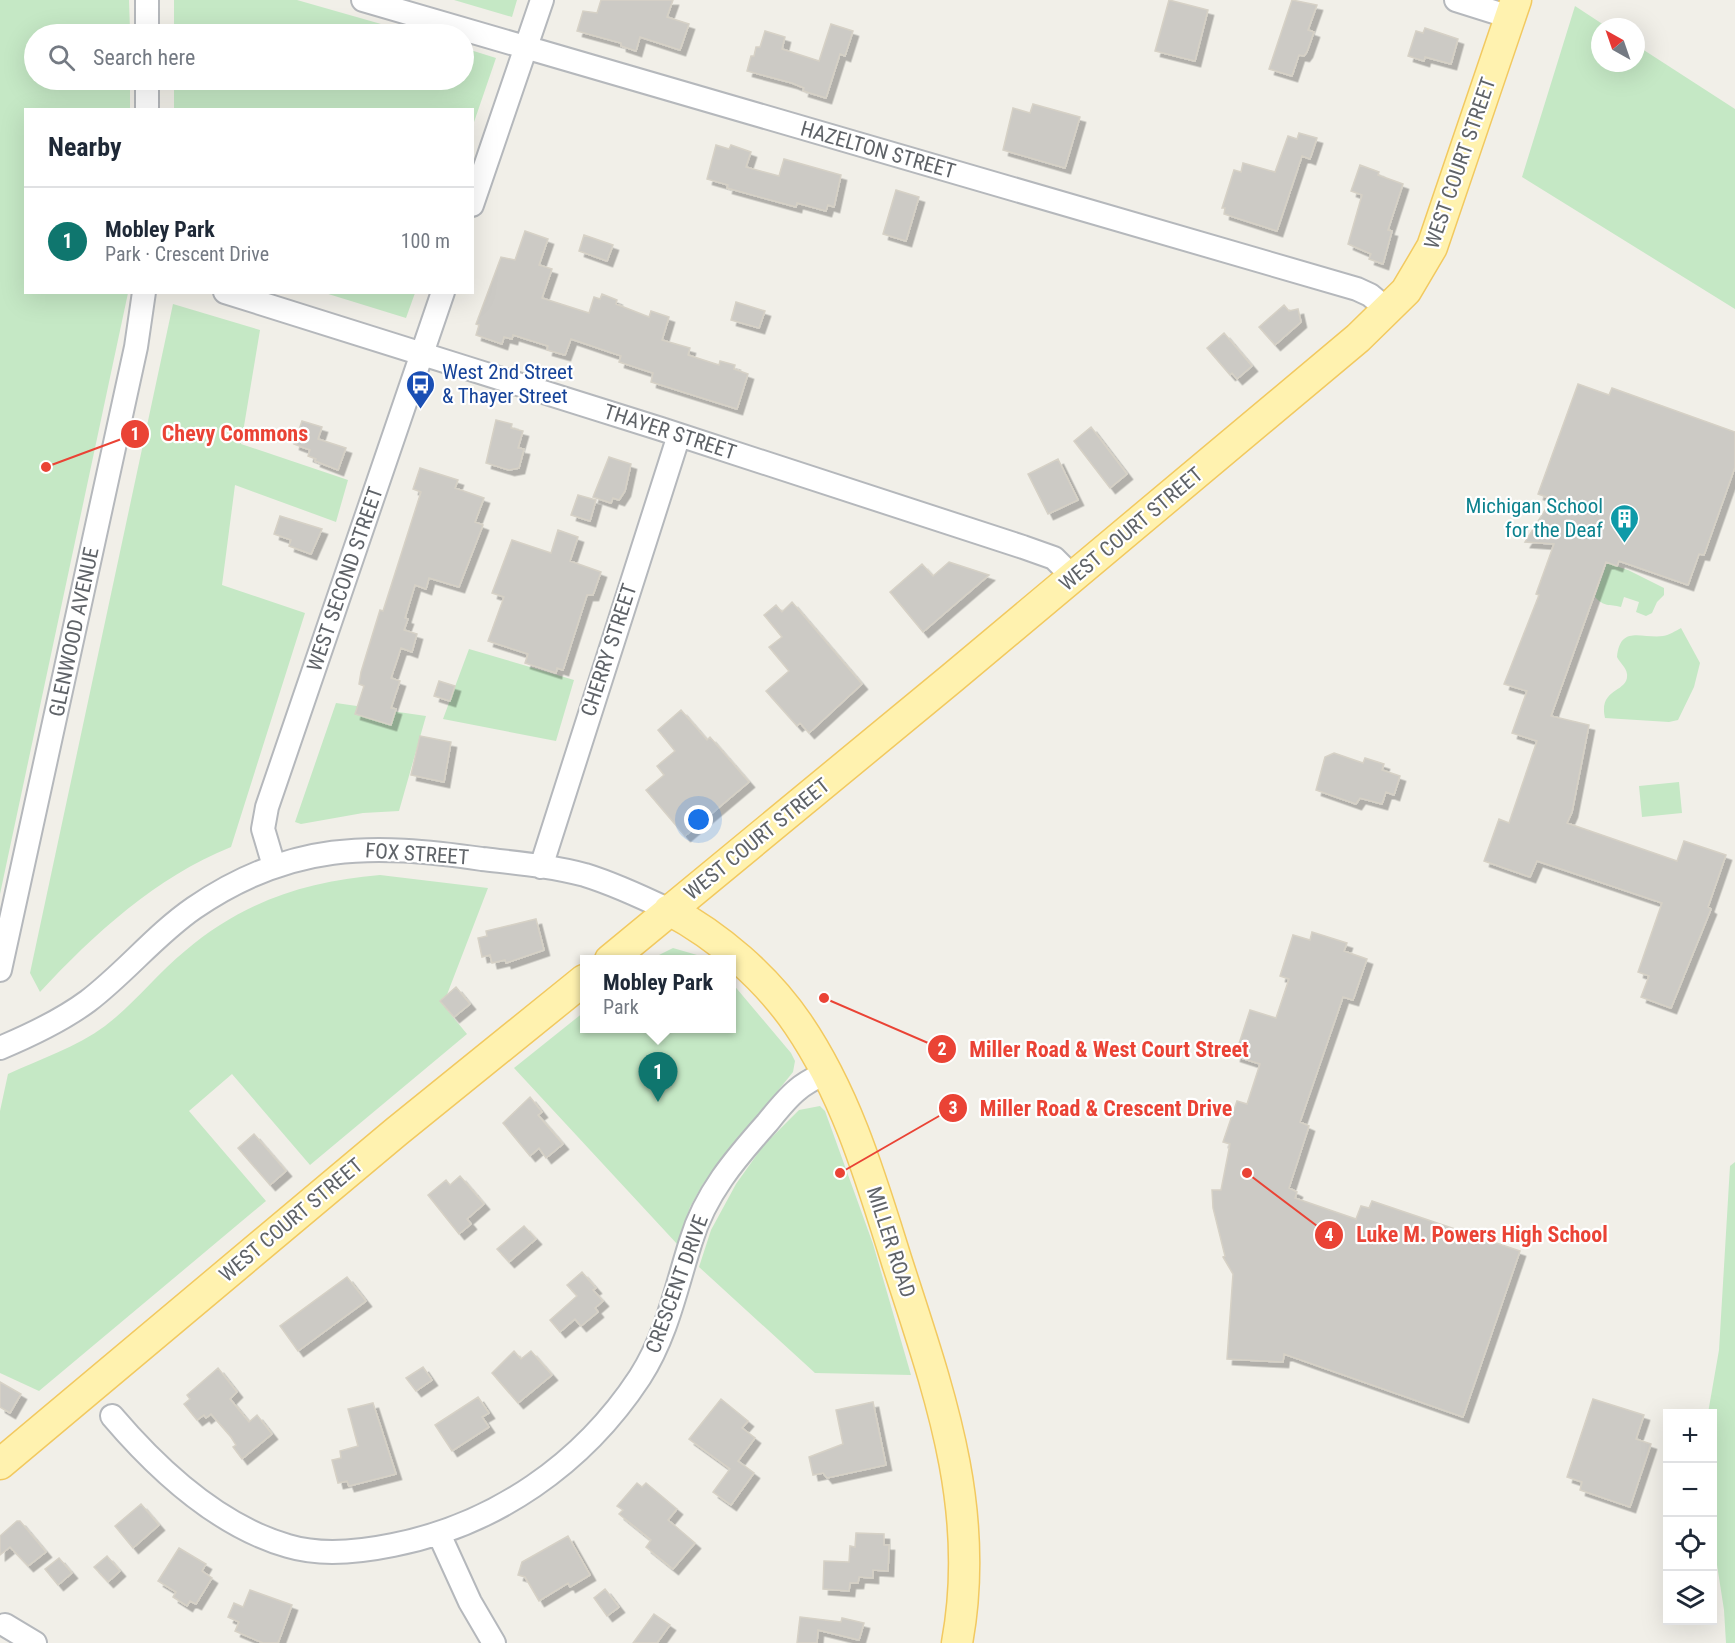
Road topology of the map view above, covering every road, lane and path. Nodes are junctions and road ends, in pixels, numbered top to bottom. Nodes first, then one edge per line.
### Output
1 (147, 0) edge
2 (363, 0) edge
3 (542, 0) edge
4 (1456, 0) edge
5 (1513, 8) edge
6 (147, 24) edge
7 (444, 24) edge
8 (474, 33) edge
9 (526, 48) junction
10 (147, 90) edge
11 (147, 108) edge
12 (474, 199) edge
13 (144, 294) edge
14 (231, 294) edge
15 (442, 294) edge
16 (1388, 310) junction
17 (422, 353) junction
18 (679, 435) junction
19 (1073, 577) junction
20 (274, 866) junction
21 (541, 867) junction
22 (669, 910) junction
23 (616, 955) edge
24 (732, 955) edge
25 (736, 959) edge
26 (0, 970) edge
27 (580, 984) edge
28 (0, 1048) edge
29 (827, 1072) junction
30 (112, 1416) dead end
31 (0, 1464) edge
32 (440, 1534) junction
33 (5, 1625) dead end
34 (35, 1643) edge
35 (494, 1643) edge
36 (957, 1643) edge

1 - 6 street
2 - 7 street, HAZELTON STREET
3 - 9 street
4 - 5 street
5 - 16 main road, WEST COURT STREET
8 - 9 street, HAZELTON STREET
9 - 12 street
9 - 16 street, HAZELTON STREET
10 - 11 street
13 - 26 street, GLENWOOD AVENUE
14 - 17 street, THAYER STREET
15 - 17 street, WEST SECOND STREET
16 - 19 main road, WEST COURT STREET
17 - 18 street, THAYER STREET
17 - 20 street, WEST SECOND STREET
18 - 19 street, THAYER STREET
18 - 21 street, CHERRY STREET
19 - 22 main road, WEST COURT STREET
20 - 21 street, FOX STREET
20 - 28 street, FOX STREET
21 - 22 street, FOX STREET
22 - 23 main road, WEST COURT STREET
22 - 24 main road, MILLER ROAD
25 - 29 main road, MILLER ROAD
27 - 31 main road, WEST COURT STREET
29 - 32 street, CRESCENT DRIVE
29 - 36 main road, MILLER ROAD
30 - 32 street, CRESCENT DRIVE
32 - 35 street
33 - 34 street

